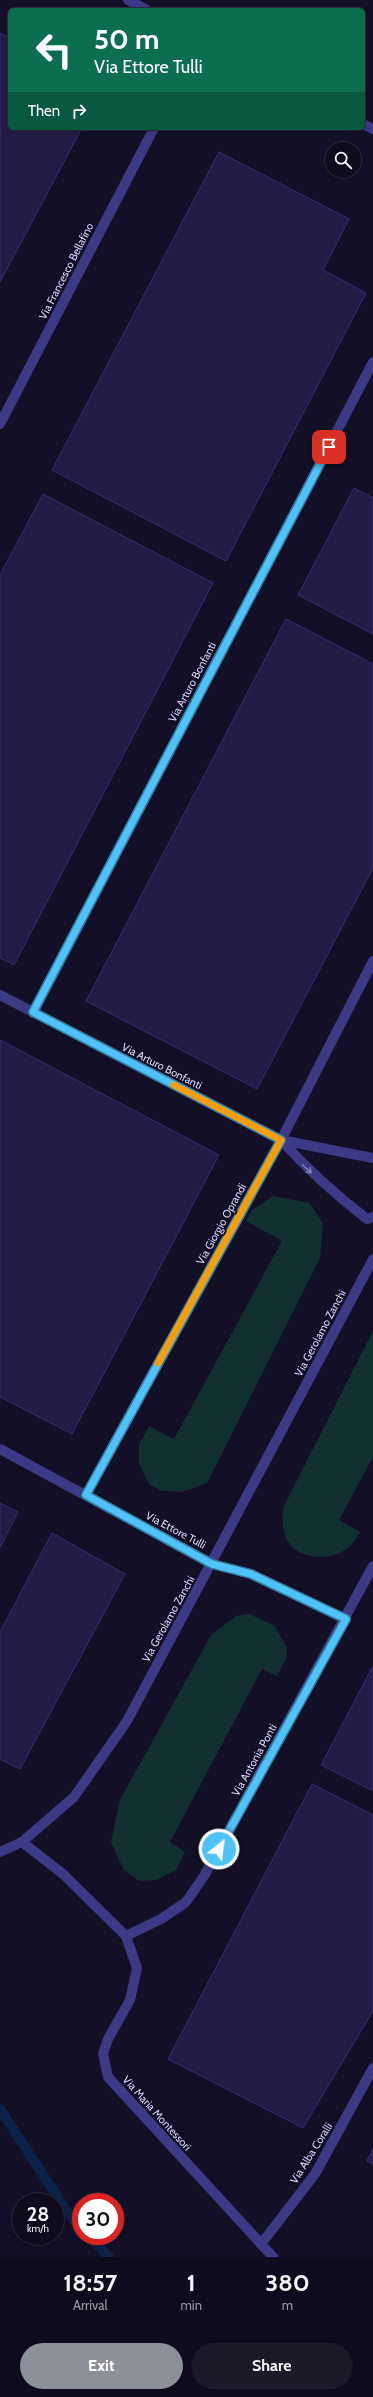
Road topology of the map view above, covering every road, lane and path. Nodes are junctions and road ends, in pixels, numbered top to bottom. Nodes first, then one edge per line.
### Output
1 (128, 0) edge
2 (143, 8) edge
3 (153, 130) edge
4 (373, 362) edge
5 (0, 424) edge
6 (373, 961) edge
7 (0, 995) edge
8 (33, 1012) junction
9 (281, 1140) junction
10 (373, 1158) edge
11 (373, 1216) edge
12 (373, 1259) edge
13 (0, 1449) edge
14 (86, 1495) junction
15 (212, 1564) junction
16 (373, 1566) edge
17 (346, 1619) junction
18 (22, 1842) junction
19 (0, 1852) edge
20 (126, 1936) junction
21 (373, 2068) edge
22 (261, 2244) junction
23 (273, 2257) edge

1 - 2 street
3 - 5 street, Via Francesco Bellafino
4 - 8 street, Via Arturo Bonfanti
6 - 9 street, Via Giorgio Oprandi
7 - 8 street, Via Arturo Bonfanti
8 - 9 street, Via Arturo Bonfanti
9 - 10 street, Via Arturo Bonfanti
9 -> 11 street, Via Arturo Bonfanti
9 - 14 street, Via Giorgio Oprandi
12 - 15 street, Via Gerolamo Zanchi
13 - 14 street, Via Ettore Tulli
14 - 15 street, Via Ettore Tulli
15 - 17 street, Via Ettore Tulli
15 - 18 street, Via Gerolamo Zanchi
16 - 17 street, Via Antonia Ponti
17 - 20 street, Via Antonia Ponti
18 - 19 street, Via Gerolamo Zanchi
18 - 20 street
20 - 22 street, Via Maria Montessori
21 - 22 street, Via Alba Coralli
22 - 23 street, Via Maria Montessori

